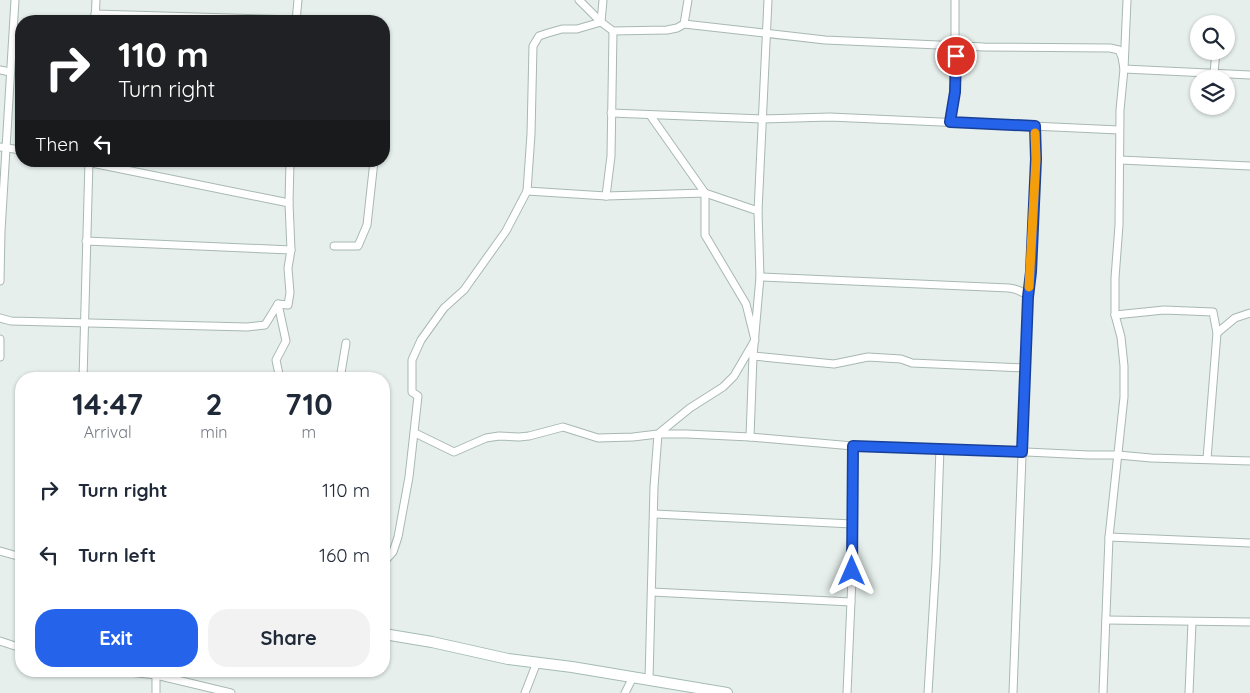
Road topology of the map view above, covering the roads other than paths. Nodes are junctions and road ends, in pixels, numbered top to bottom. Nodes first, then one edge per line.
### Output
1 (15, 0) edge
2 (96, 0) edge
3 (298, 0) edge
4 (579, 0) edge
5 (603, 0) edge
6 (688, 0) edge
7 (768, 0) edge
8 (955, 0) edge
9 (1127, 0) edge
10 (95, 15) edge
11 (296, 15) edge
12 (601, 22) junction
13 (684, 24) junction
14 (613, 31) junction
15 (766, 33) junction
16 (956, 44) junction
17 (1124, 69) junction
18 (0, 70) edge
19 (10, 72) junction
20 (1190, 73) edge
21 (1235, 75) edge
22 (1250, 75) edge
23 (611, 114) junction
24 (650, 115) junction
25 (763, 119) junction
26 (950, 122) junction
27 (1035, 126) junction
28 (1120, 130) junction
29 (3, 147) edge
30 (1120, 160) junction
31 (1250, 166) edge
32 (86, 167) edge
33 (111, 167) edge
34 (290, 167) edge
35 (373, 167) edge
36 (527, 191) junction
37 (705, 193) junction
38 (606, 196) junction
39 (289, 203) junction
40 (758, 211) junction
41 (0, 231) edge
42 (86, 241) junction
43 (334, 246) dead end
44 (291, 250) junction
45 (760, 277) junction
46 (0, 281) edge
47 (1028, 297) junction
48 (278, 304) junction
49 (1250, 313) edge
50 (1115, 315) junction
51 (0, 318) edge
52 (84, 324) junction
53 (1218, 333) junction
54 (0, 339) edge
55 (755, 340) junction
56 (346, 343) dead end
57 (753, 356) junction
58 (0, 357) edge
59 (1025, 368) junction
60 (83, 372) edge
61 (279, 372) edge
62 (341, 372) edge
63 (415, 433) junction
64 (658, 434) junction
65 (750, 437) junction
66 (853, 446) junction
67 (940, 448) junction
68 (1022, 452) junction
69 (1118, 455) junction
70 (1207, 459) junction
71 (1250, 461) edge
72 (654, 514) junction
73 (852, 524) junction
74 (1109, 537) junction
75 (1250, 542) edge
76 (0, 551) edge
77 (15, 555) edge
78 (390, 555) edge
79 (652, 592) junction
80 (851, 602) junction
81 (1106, 620) junction
82 (1192, 622) junction
83 (1250, 622) edge
84 (390, 635) edge
85 (0, 641) edge
86 (15, 646) edge
87 (537, 662) junction
88 (156, 677) edge
89 (171, 677) edge
90 (633, 677) junction
91 (648, 680) junction
92 (156, 693) edge
93 (231, 693) edge
94 (525, 693) edge
95 (625, 693) edge
96 (727, 693) edge
97 (847, 693) edge
98 (928, 693) edge
99 (1013, 693) edge
100 (1103, 693) edge
101 (1189, 693) edge

1 - 19 street
2 - 10 street
3 - 11 street
4 - 12 street
5 - 12 street
6 - 13 street
7 - 15 street
8 - 16 street
9 - 17 street
12 - 14 street
12 - 36 street
13 - 14 street
13 - 15 street
14 - 23 street
15 - 16 street
15 - 25 street
16 - 17 street
16 - 26 street
17 - 20 street
17 - 28 street
18 - 19 street
19 - 29 street
21 - 22 street
23 - 24 street
23 - 38 street
24 - 25 street
24 - 37 street
25 - 26 street
25 - 40 street
26 - 27 street
27 - 28 street
27 - 47 street
28 - 30 street
29 - 41 street
30 - 31 street
30 - 50 street
32 - 42 street
33 - 39 street
34 - 39 street
35 - 43 street
36 - 38 street
36 - 63 street
37 - 38 street
37 - 40 street
37 - 55 street
39 - 44 street
40 - 45 street
41 - 46 street
42 - 44 street
42 - 52 street
44 - 48 street
45 - 47 street
45 - 55 street
47 - 59 street
48 - 52 street
48 - 61 street
49 - 53 street
50 - 53 street
50 - 69 street
51 - 52 street
52 - 60 street
53 - 70 street
54 - 58 street
55 - 57 street
55 - 64 street
56 - 62 street
57 - 59 street
57 - 65 street
59 - 68 street
63 - 64 street
63 - 78 street
64 - 65 street
64 - 72 street
65 - 66 street
66 - 67 street
66 - 73 street
67 - 68 street
67 - 98 street
68 - 69 street
68 - 99 street
69 - 70 street
69 - 74 street
70 - 71 street
72 - 73 street
72 - 79 street
73 - 80 street
74 - 75 street
74 - 81 street
76 - 77 street
79 - 80 street
79 - 91 street
80 - 97 street
81 - 82 street
81 - 100 street
82 - 83 street
82 - 101 street
84 - 87 street
85 - 86 street
87 - 90 street
87 - 94 street
88 - 92 street
89 - 93 street
90 - 91 street
90 - 95 street
91 - 96 street

